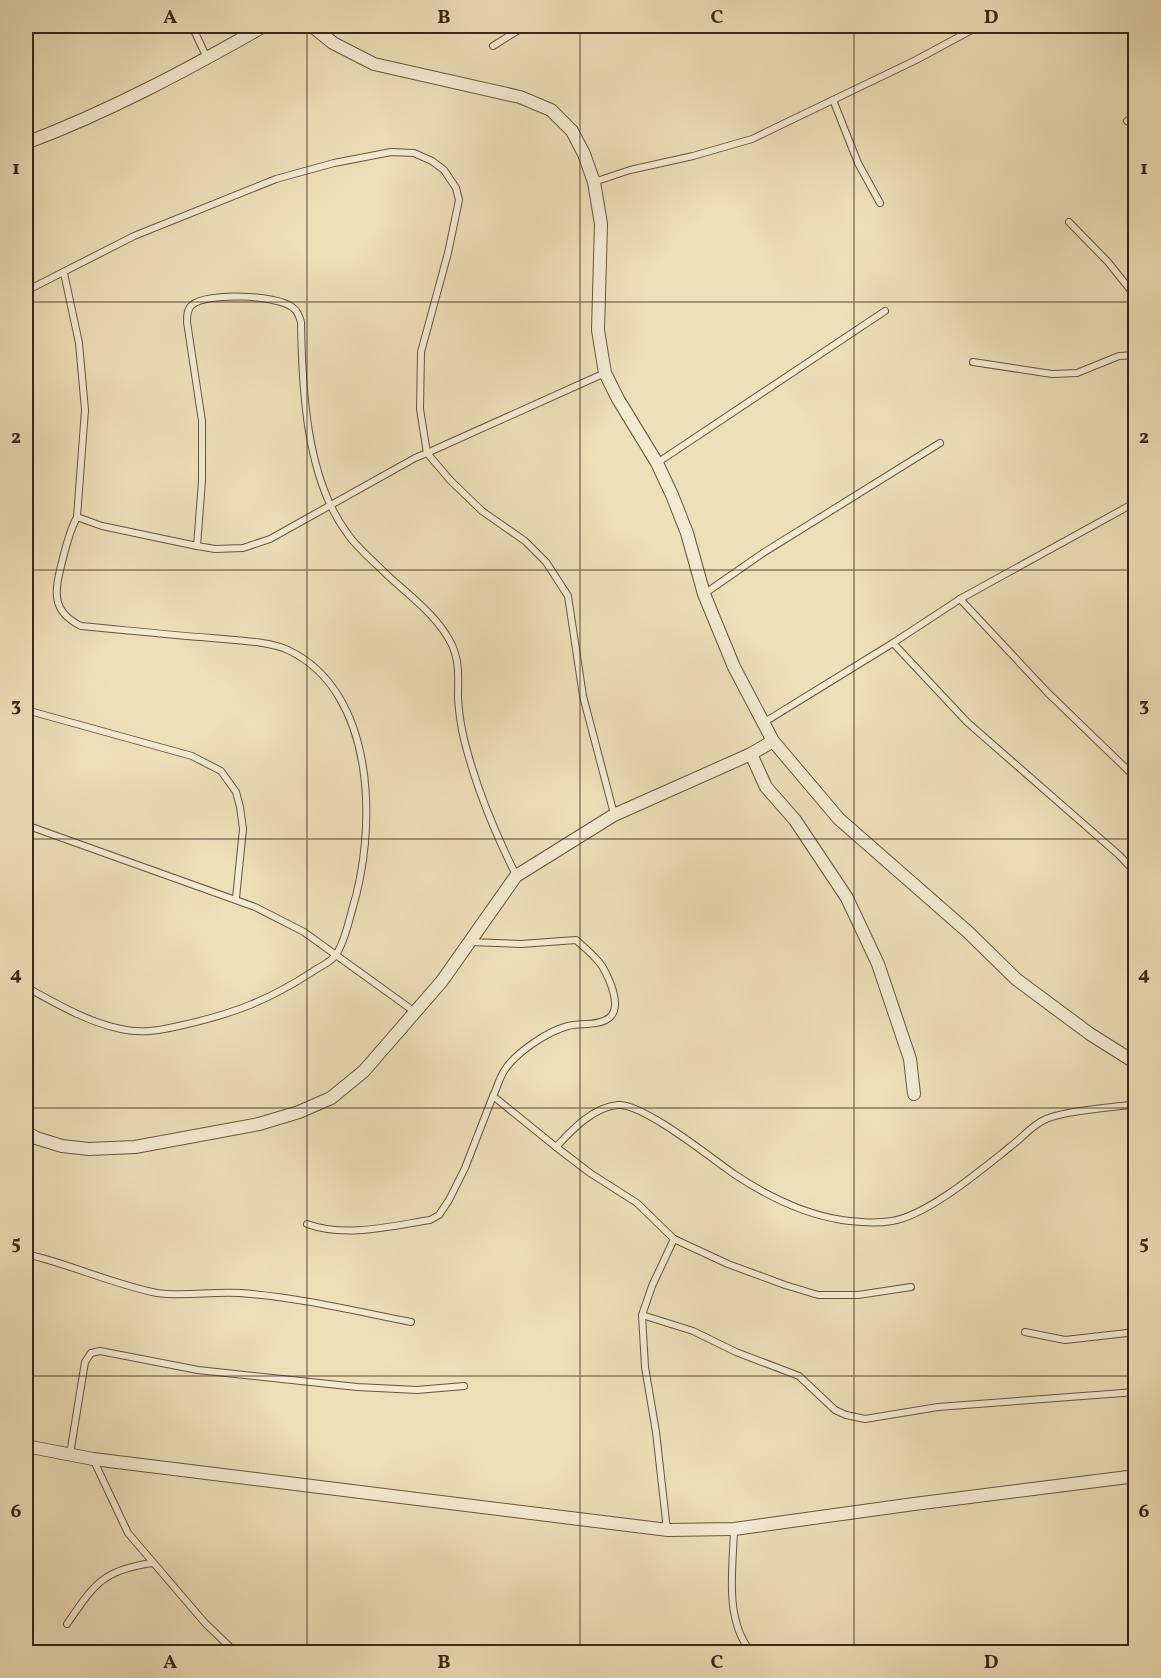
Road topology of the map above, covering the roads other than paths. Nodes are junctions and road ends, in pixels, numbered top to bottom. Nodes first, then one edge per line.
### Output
1 (192, 26) edge
2 (264, 26) edge
3 (312, 26) edge
4 (525, 26) edge
5 (979, 26) edge
6 (493, 46) dead end
7 (208, 58) junction
8 (833, 100) junction
9 (1136, 115) edge
10 (1127, 121) dead end
11 (26, 143) edge
12 (594, 182) junction
13 (880, 203) dead end
14 (1069, 222) dead end
15 (64, 273) junction
16 (26, 291) edge
17 (1136, 297) edge
18 (885, 311) dead end
19 (1136, 355) edge
20 (973, 362) dead end
21 (605, 374) junction
22 (940, 443) dead end
23 (427, 453) junction
24 (657, 463) junction
25 (1136, 502) edge
26 (330, 504) junction
27 (77, 517) junction
28 (197, 546) junction
29 (704, 594) junction
30 (960, 599) junction
31 (893, 643) junction
32 (26, 710) edge
33 (763, 723) junction
34 (773, 741) junction
35 (751, 754) junction
36 (1136, 778) edge
37 (614, 815) junction
38 (26, 825) edge
39 (1136, 873) edge
40 (516, 876) junction
41 (236, 898) junction
42 (470, 942) junction
43 (335, 956) junction
44 (26, 987) edge
45 (416, 1012) junction
46 (1136, 1062) edge
47 (914, 1094) dead end
48 (493, 1096) junction
49 (1136, 1104) edge
50 (26, 1132) edge
51 (556, 1147) junction
52 (307, 1224) dead end
53 (674, 1239) junction
54 (26, 1254) edge
55 (911, 1287) dead end
56 (642, 1315) junction
57 (411, 1322) dead end
58 (1025, 1332) dead end
59 (1136, 1332) edge
60 (464, 1386) dead end
61 (1136, 1392) edge
62 (26, 1446) edge
63 (69, 1455) junction
64 (93, 1459) junction
65 (1136, 1476) edge
66 (734, 1529) junction
67 (668, 1530) junction
68 (152, 1563) junction
69 (67, 1624) dead end
70 (230, 1647) dead end
71 (751, 1653) edge

1 - 7 lane
2 - 7 street
3 - 12 street
4 - 6 lane
5 - 8 lane
7 - 11 street
8 - 12 lane
8 - 13 lane
9 - 10 lane
12 - 21 street
14 - 17 lane
15 - 16 lane
15 - 23 lane
15 - 27 lane
18 - 24 lane
19 - 20 lane
21 - 23 lane
21 - 24 street
22 - 29 lane
23 - 26 lane
23 - 37 lane
24 - 29 street
25 - 30 lane
26 - 28 lane
26 - 28 lane
26 - 40 lane
27 - 28 lane
27 - 43 lane
29 - 33 street
30 - 31 lane
30 - 36 lane
31 - 33 lane
31 - 39 lane
32 - 41 lane
33 - 34 street
34 - 35 street
34 - 46 street
35 - 37 street
35 - 47 street
37 - 40 street
38 - 41 lane
40 - 42 street
41 - 43 lane
42 - 45 street
42 - 48 lane
43 - 44 lane
43 - 45 lane
45 - 50 street
48 - 51 lane
48 - 52 lane
49 - 51 lane
51 - 53 lane
53 - 55 lane
53 - 56 lane
54 - 57 lane
56 - 61 lane
56 - 67 lane
58 - 59 lane
60 - 63 lane
62 - 63 street
63 - 64 street
64 - 67 street
64 - 68 lane
65 - 66 street
66 - 67 street
66 - 71 lane
68 - 69 lane
68 - 70 lane

